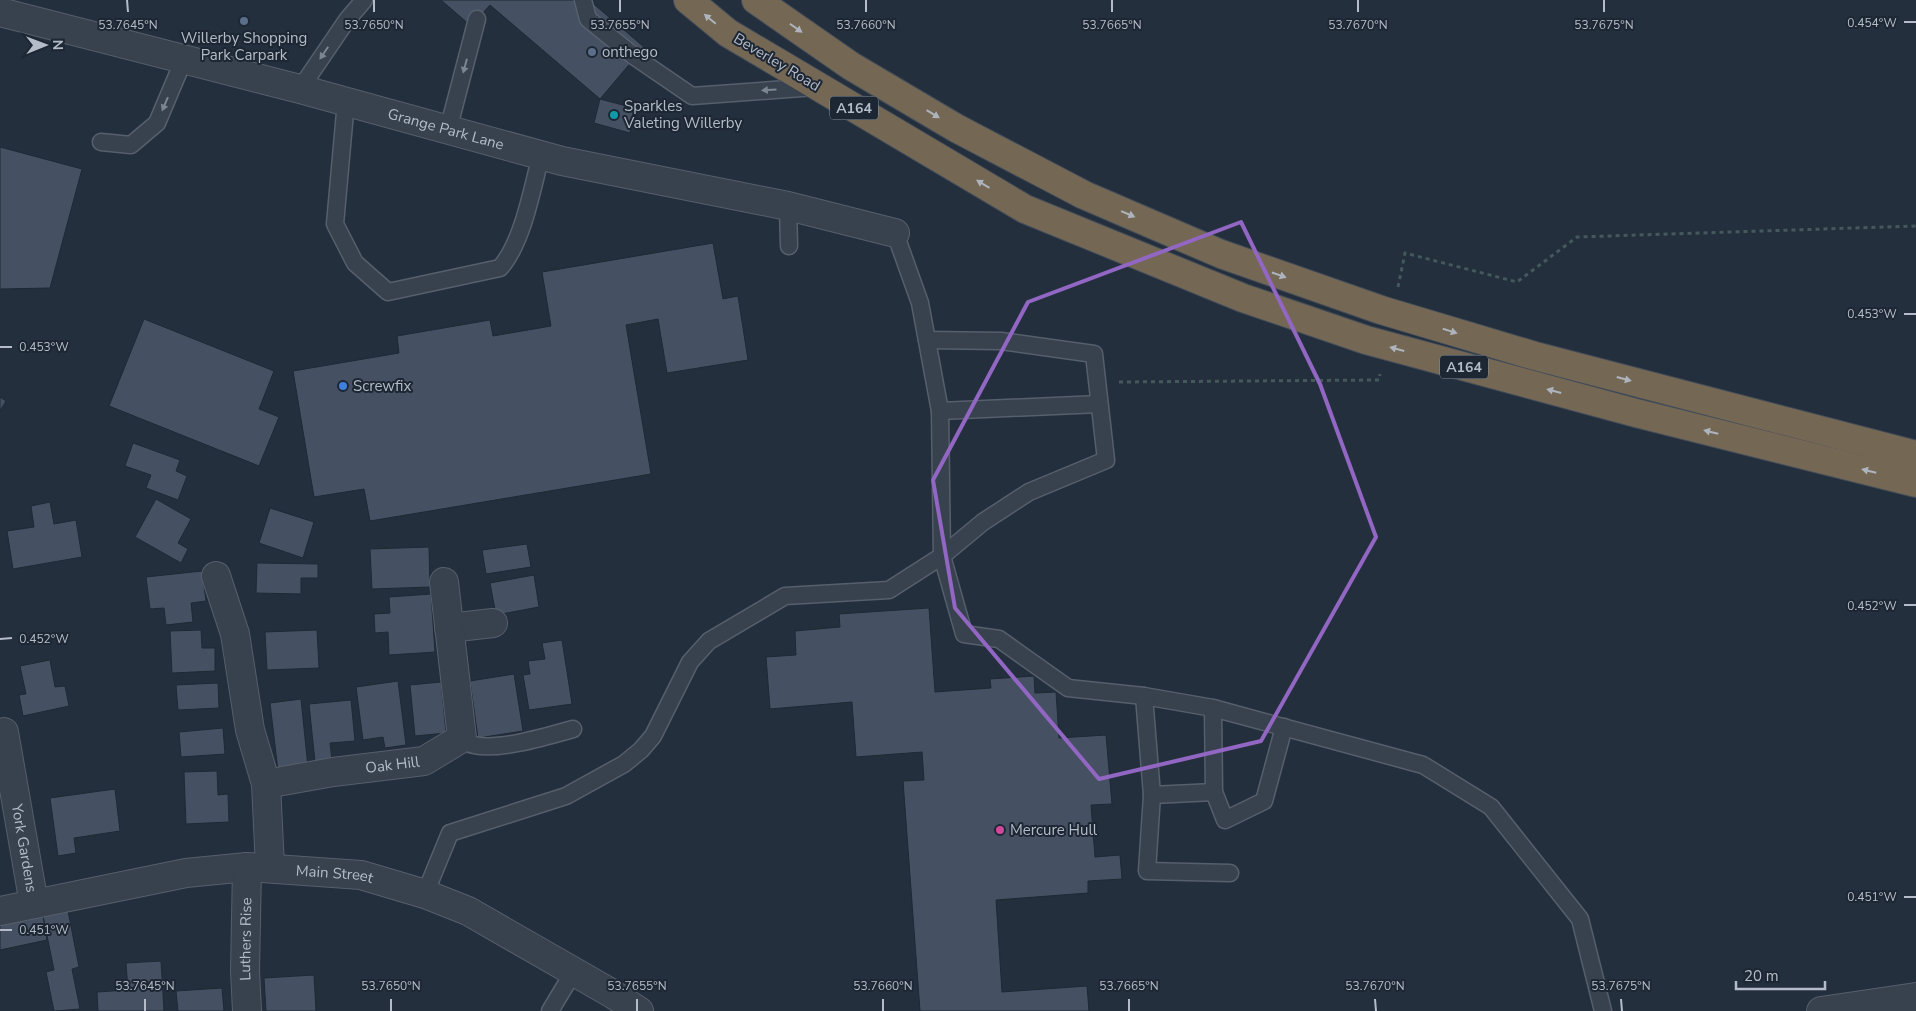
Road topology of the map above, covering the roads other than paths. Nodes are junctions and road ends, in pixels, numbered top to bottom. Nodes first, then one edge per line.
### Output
1 (364, 0) edge
2 (583, 0) edge
3 (688, 0) edge
4 (756, 0) edge
5 (0, 12) edge
6 (477, 19) dead end
7 (184, 59) junction
8 (818, 87) junction
9 (300, 89) junction
10 (346, 101) junction
11 (448, 130) junction
12 (101, 142) dead end
13 (541, 155) junction
14 (788, 206) junction
15 (895, 232) joint
16 (789, 246) dead end
17 (927, 340) junction
18 (1099, 404) junction
19 (940, 411) junction
20 (1916, 455) edge
21 (1916, 483) edge
22 (942, 556) junction
23 (216, 576) dead end
24 (444, 582) dead end
25 (493, 623) dead end
26 (450, 628) junction
27 (1144, 696) junction
28 (1213, 708) junction
29 (1284, 727) junction
30 (573, 729) dead end
31 (4, 732) dead end
32 (460, 739) junction
33 (266, 784) junction
34 (1214, 792) junction
35 (1152, 795) junction
36 (258, 867) junction
37 (1230, 872) dead end
38 (425, 894) junction
39 (34, 904) junction
40 (0, 911) edge
41 (574, 972) junction
42 (1916, 997) edge
43 (247, 1011) edge
44 (550, 1011) edge
45 (639, 1011) edge
46 (1603, 1011) edge
47 (1821, 1011) edge

1 -> 9 lane
8 -> 2 lane
8 -> 3 highway, Beverley Road / A164
4 -> 20 highway, A164
5 - 7 street, Grange Park Lane
6 -> 11 lane
7 - 9 street, Grange Park Lane
7 -> 12 lane
21 -> 8 highway, Beverley Road / A164
9 - 10 street, Grange Park Lane
10 - 11 street, Grange Park Lane
10 - 13 lane
11 - 13 street, Grange Park Lane
13 - 14 street, Grange Park Lane
14 - 15 street, Grange Park Lane
14 - 16 lane
15 - 17 lane
17 - 18 lane
17 - 19 lane
18 - 19 lane
18 - 22 lane
19 - 22 lane
22 - 27 lane
22 - 38 lane
23 - 33 street
24 - 26 street
25 - 26 street
26 - 32 street
27 - 28 lane
27 - 35 lane
28 - 29 lane
28 - 34 lane
29 - 34 lane
29 - 46 lane
30 - 32 lane
31 - 39 street, York Gardens
32 - 33 street, Oak Hill
33 - 36 street
34 - 35 lane
35 - 37 lane
36 - 38 street, Main Street
36 - 39 street, Main Street
36 - 43 street, Luthers Rise
38 - 41 street, Main Street
39 - 40 street, Main Street
41 - 44 lane
41 - 45 street, Main Street
42 - 47 street

